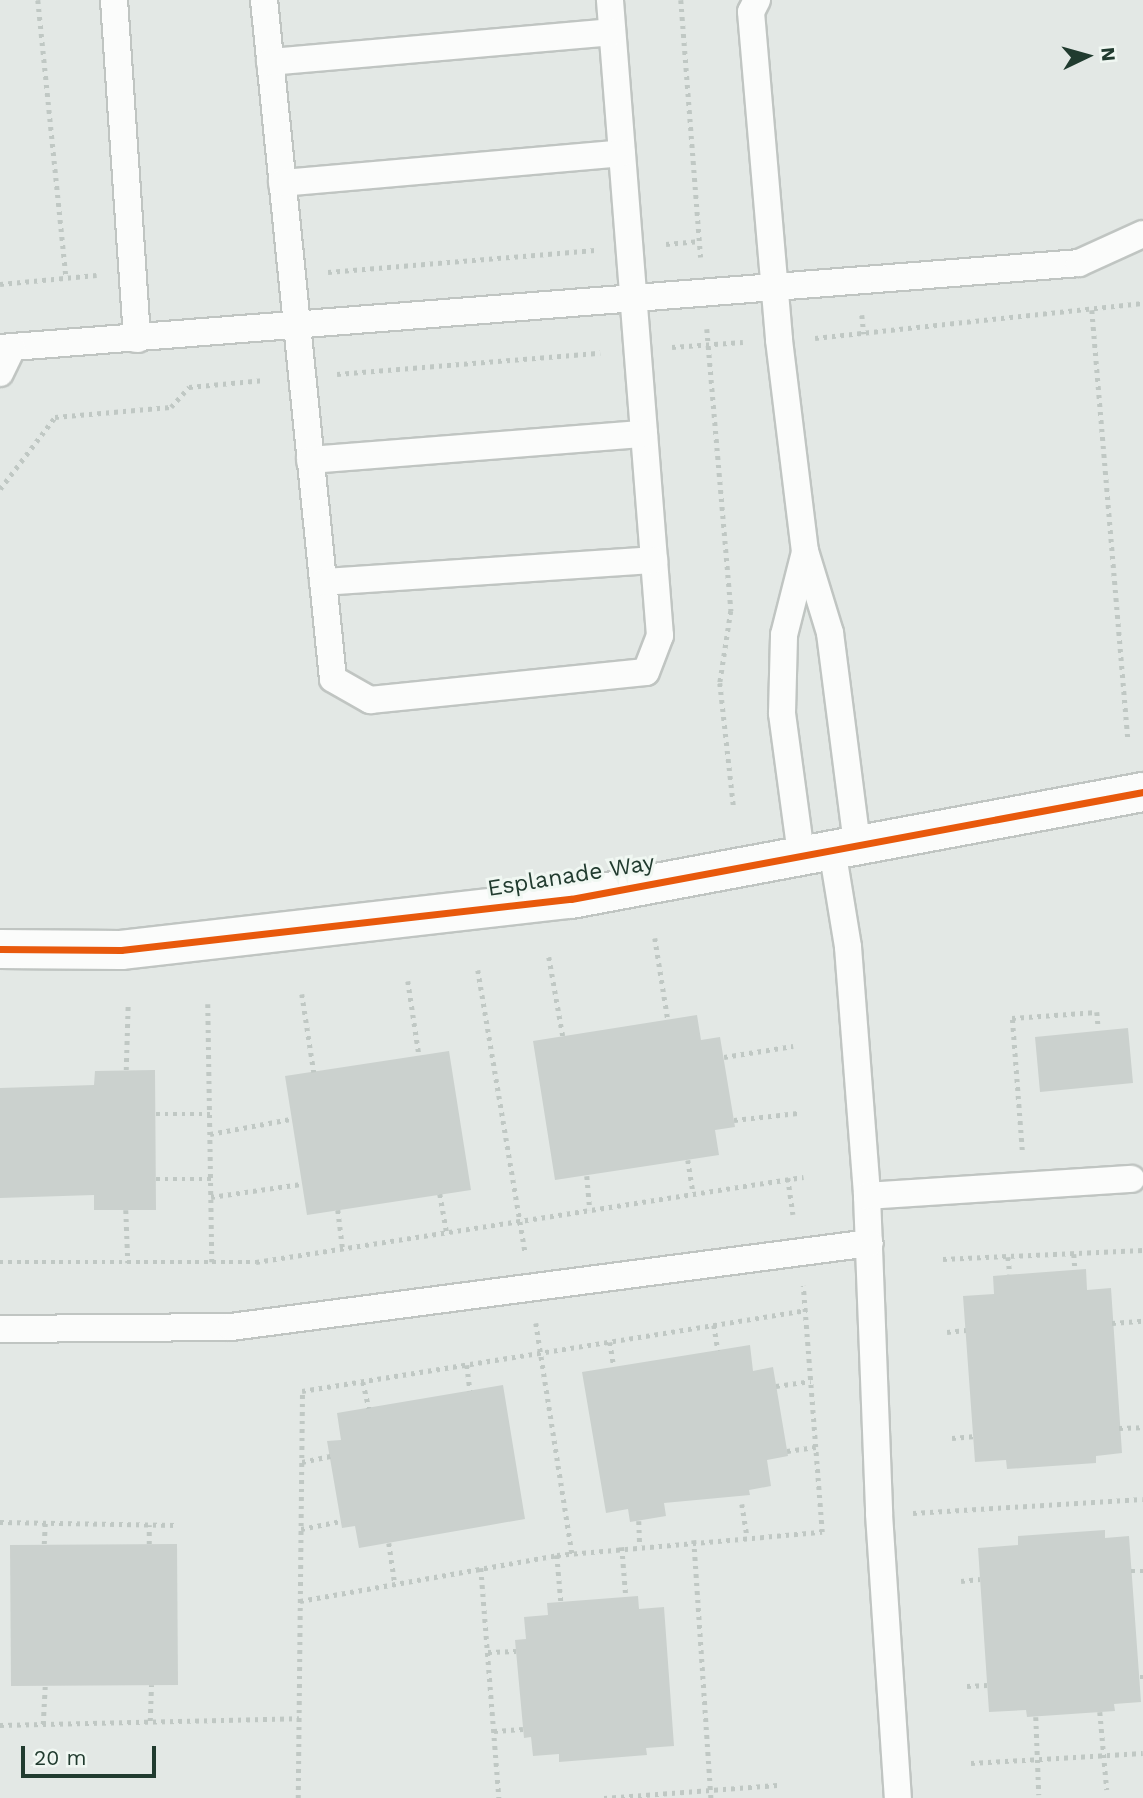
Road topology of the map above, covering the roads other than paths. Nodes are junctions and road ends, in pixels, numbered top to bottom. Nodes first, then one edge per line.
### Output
1 (114, 0) edge
2 (264, 0) edge
3 (610, 0) edge
4 (757, 0) edge
5 (612, 32) junction
6 (270, 62) junction
7 (622, 153) junction
8 (282, 183) junction
9 (1143, 233) edge
10 (775, 289) junction
11 (633, 298) junction
12 (297, 327) junction
13 (136, 339) junction
14 (6, 348) edge
15 (0, 373) edge
16 (644, 435) junction
17 (310, 460) junction
18 (805, 551) junction
19 (654, 560) junction
20 (323, 582) junction
21 (1143, 792) edge
22 (830, 849) junction
23 (0, 949) edge
24 (1131, 1179) dead end
25 (867, 1196) junction
26 (870, 1243) junction
27 (0, 1329) edge
28 (898, 1798) edge

1 - 13 lane
2 - 6 lane
3 - 5 lane
4 - 10 lane
5 - 6 lane
5 - 7 lane
6 - 8 lane
7 - 8 lane
7 - 11 lane
8 - 12 lane
9 - 10 lane
10 - 11 lane
10 - 18 lane
11 - 12 lane
11 - 16 lane
12 - 13 lane
12 - 17 lane
13 - 14 lane
14 - 15 lane
16 - 17 lane
16 - 19 lane
17 - 20 lane
18 - 22 lane
18 - 22 lane
19 - 20 lane
19 - 20 lane
21 - 22 street, Esplanade Way
22 - 23 street, Esplanade Way
22 - 25 lane
24 - 25 lane
25 - 26 lane
26 - 27 lane
26 - 28 lane

